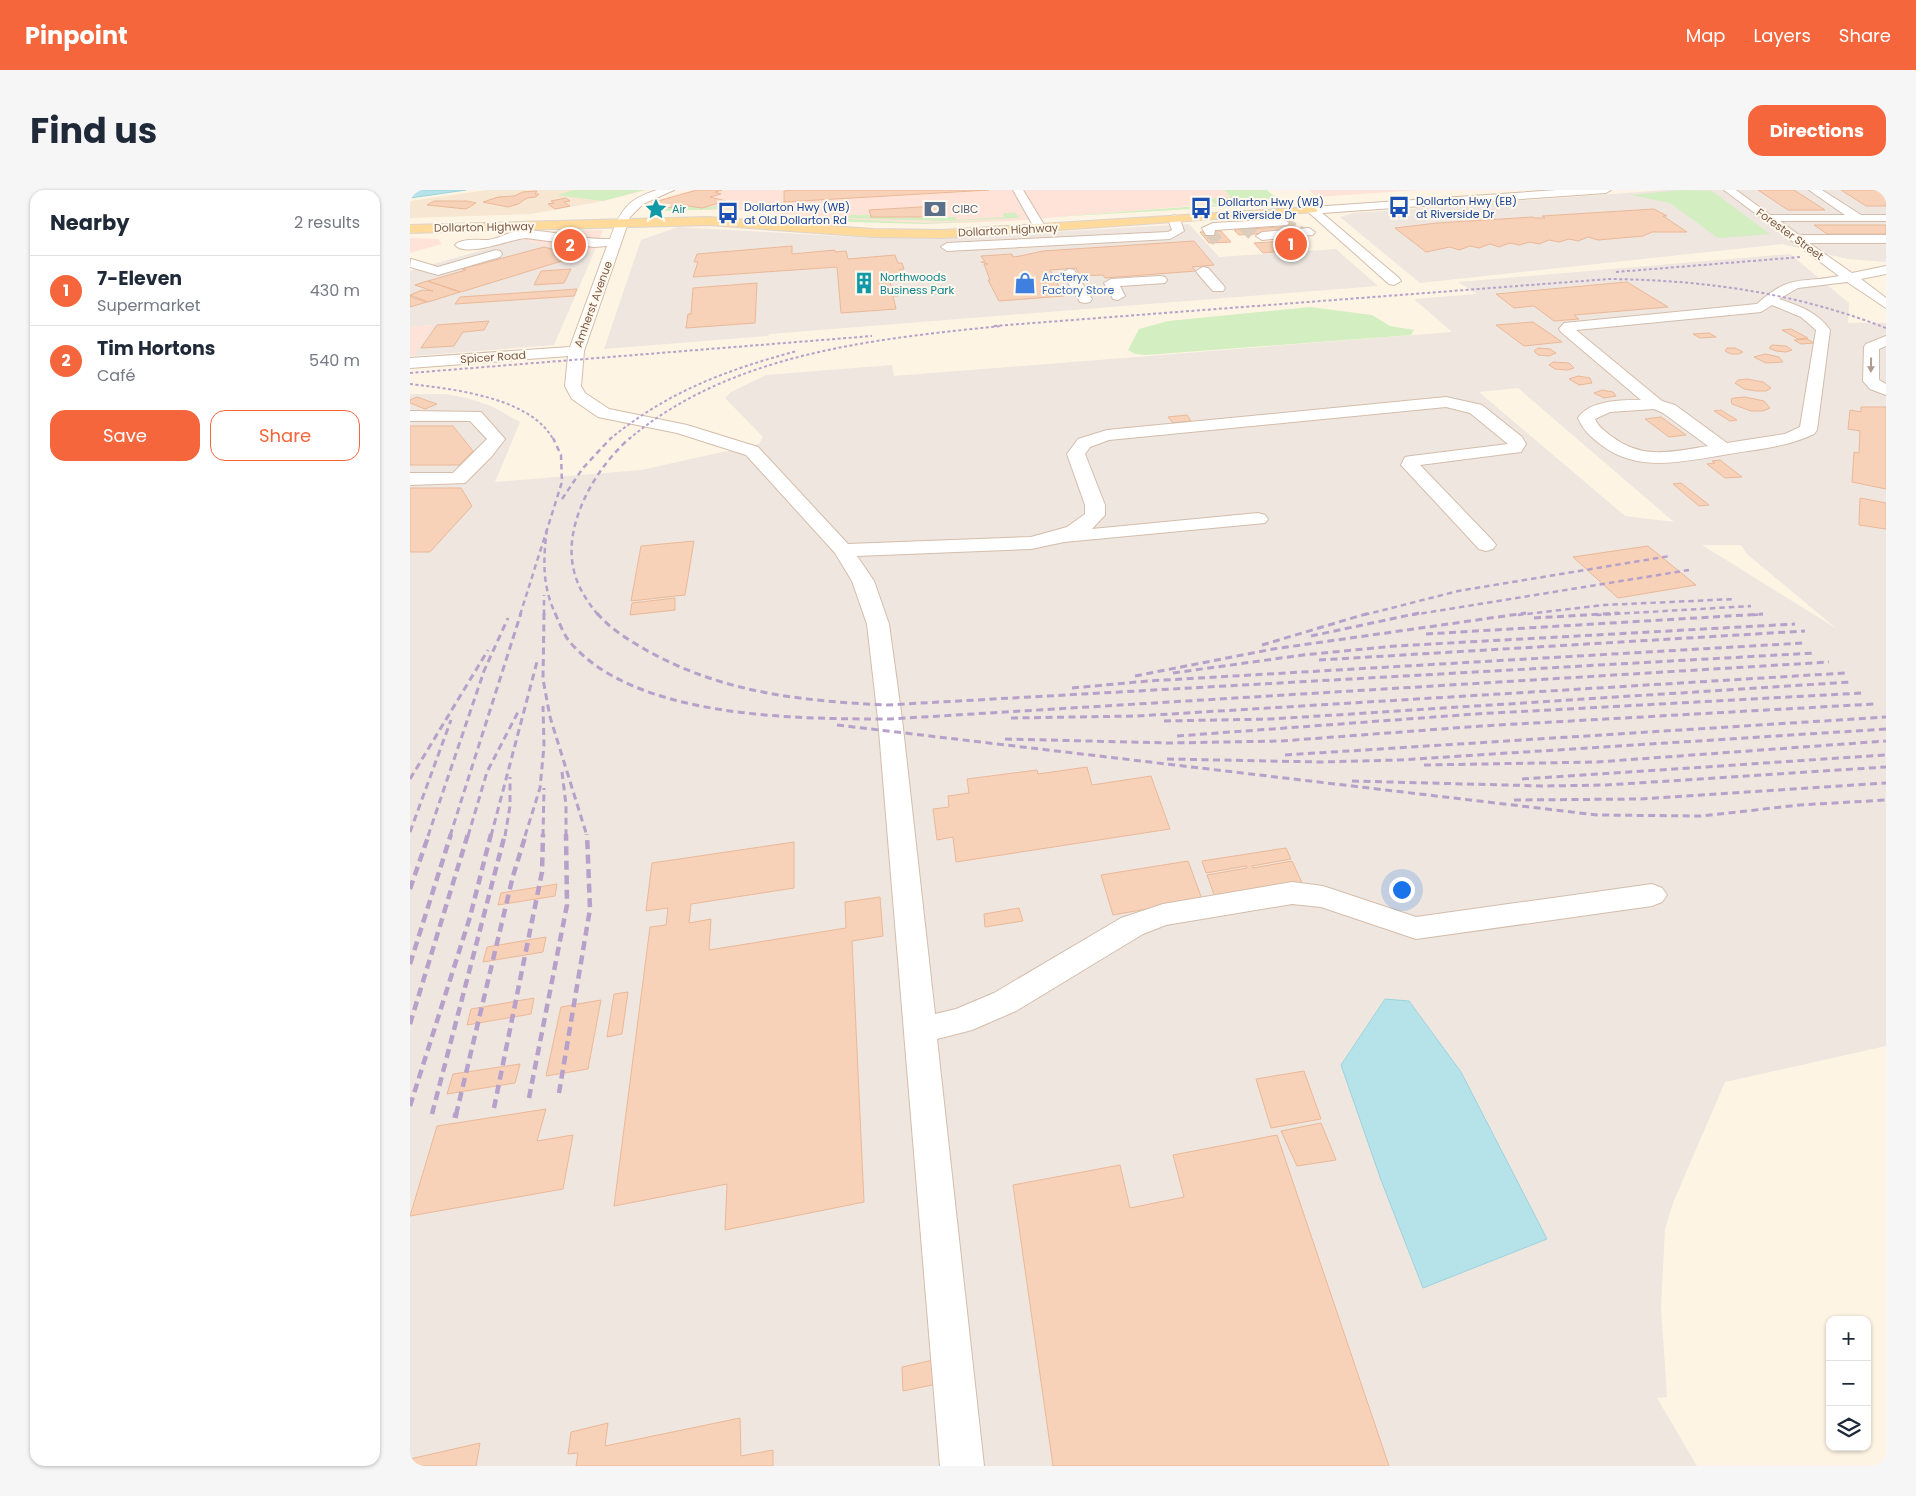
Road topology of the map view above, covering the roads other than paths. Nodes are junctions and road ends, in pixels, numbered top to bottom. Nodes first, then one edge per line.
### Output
1 (669, 190) edge
2 (1018, 190) edge
3 (1522, 190) edge
4 (1606, 190) edge
5 (1729, 190) edge
6 (1814, 190) edge
7 (1305, 205) junction
8 (1768, 218) junction
9 (1860, 218) junction
10 (1886, 218) edge
11 (623, 219) junction
12 (1174, 220) junction
13 (1283, 223) tunnel mouth
14 (410, 224) edge
15 (476, 226) junction
16 (1038, 226) junction
17 (1227, 227) junction
18 (410, 229) edge
19 (1210, 232) dead end
20 (1310, 232) tunnel mouth
21 (538, 235) junction
22 (1797, 239) junction
23 (1857, 239) junction
24 (1886, 239) edge
25 (592, 242) junction
26 (616, 242) junction
27 (493, 243) junction
28 (461, 245) junction
29 (947, 247) dead end
30 (449, 251) dead end
31 (1886, 253) edge
32 (430, 257) dead end
33 (410, 263) edge
34 (1203, 270) dead end
35 (1886, 270) edge
36 (1069, 273) dead end
37 (1851, 277) junction
38 (1160, 280) dead end
39 (1394, 281) dead end
40 (1218, 288) dead end
41 (1118, 296) dead end
42 (1084, 299) dead end
43 (1770, 300) junction
44 (1886, 304) edge
45 (1886, 340) edge
46 (576, 351) junction
47 (410, 363) edge
48 (1886, 390) edge
49 (1656, 404) junction
50 (410, 416) edge
51 (1723, 449) junction
52 (410, 479) edge
53 (1258, 518) dead end
54 (1057, 538) junction
55 (1486, 545) dead end
56 (843, 550) junction
57 (1652, 895) dead end
58 (920, 1030) junction
59 (962, 1466) edge

1 - 11 street
2 - 16 street
3 - 7 street, Dollarton Highway
4 - 7 street, Dollarton Highway
5 - 8 street, Forester Street
6 - 9 street
7 - 12 main road, Dollarton Highway
7 - 16 main road, Dollarton Highway
7 - 39 street
8 - 9 street
8 - 22 street, Forester Street
9 - 10 street
11 - 15 main road, Dollarton Highway
11 - 16 main road, Dollarton Highway
11 - 26 street, Amherst Avenue
12 - 16 main road, Dollarton Highway
12 - 29 street
13 - 17 street
14 - 15 main road, Dollarton Highway
15 - 18 main road, Dollarton Highway
15 - 28 street
17 - 19 street
17 - 20 street
21 - 25 street
21 - 25 street
21 - 27 street
22 - 23 street
22 - 37 street, Forester Street
23 - 24 street
23 - 31 street
25 - 26 street
26 - 46 street, Amherst Avenue
27 - 28 street
27 - 33 street
28 - 30 street
32 - 33 street
34 - 40 street
35 - 37 street
36 - 42 street
37 - 43 street
37 - 44 street, Forester Street
38 - 41 street
43 - 49 street
43 - 51 street
45 -> 48 street
46 - 47 street, Spicer Road
46 - 56 street, Amherst Avenue
49 - 51 street
49 - 51 street
50 - 52 street
53 - 54 street
54 - 55 street
54 - 56 street
56 - 58 street, Amherst Avenue
57 - 58 street
58 - 59 street, Amherst Avenue

